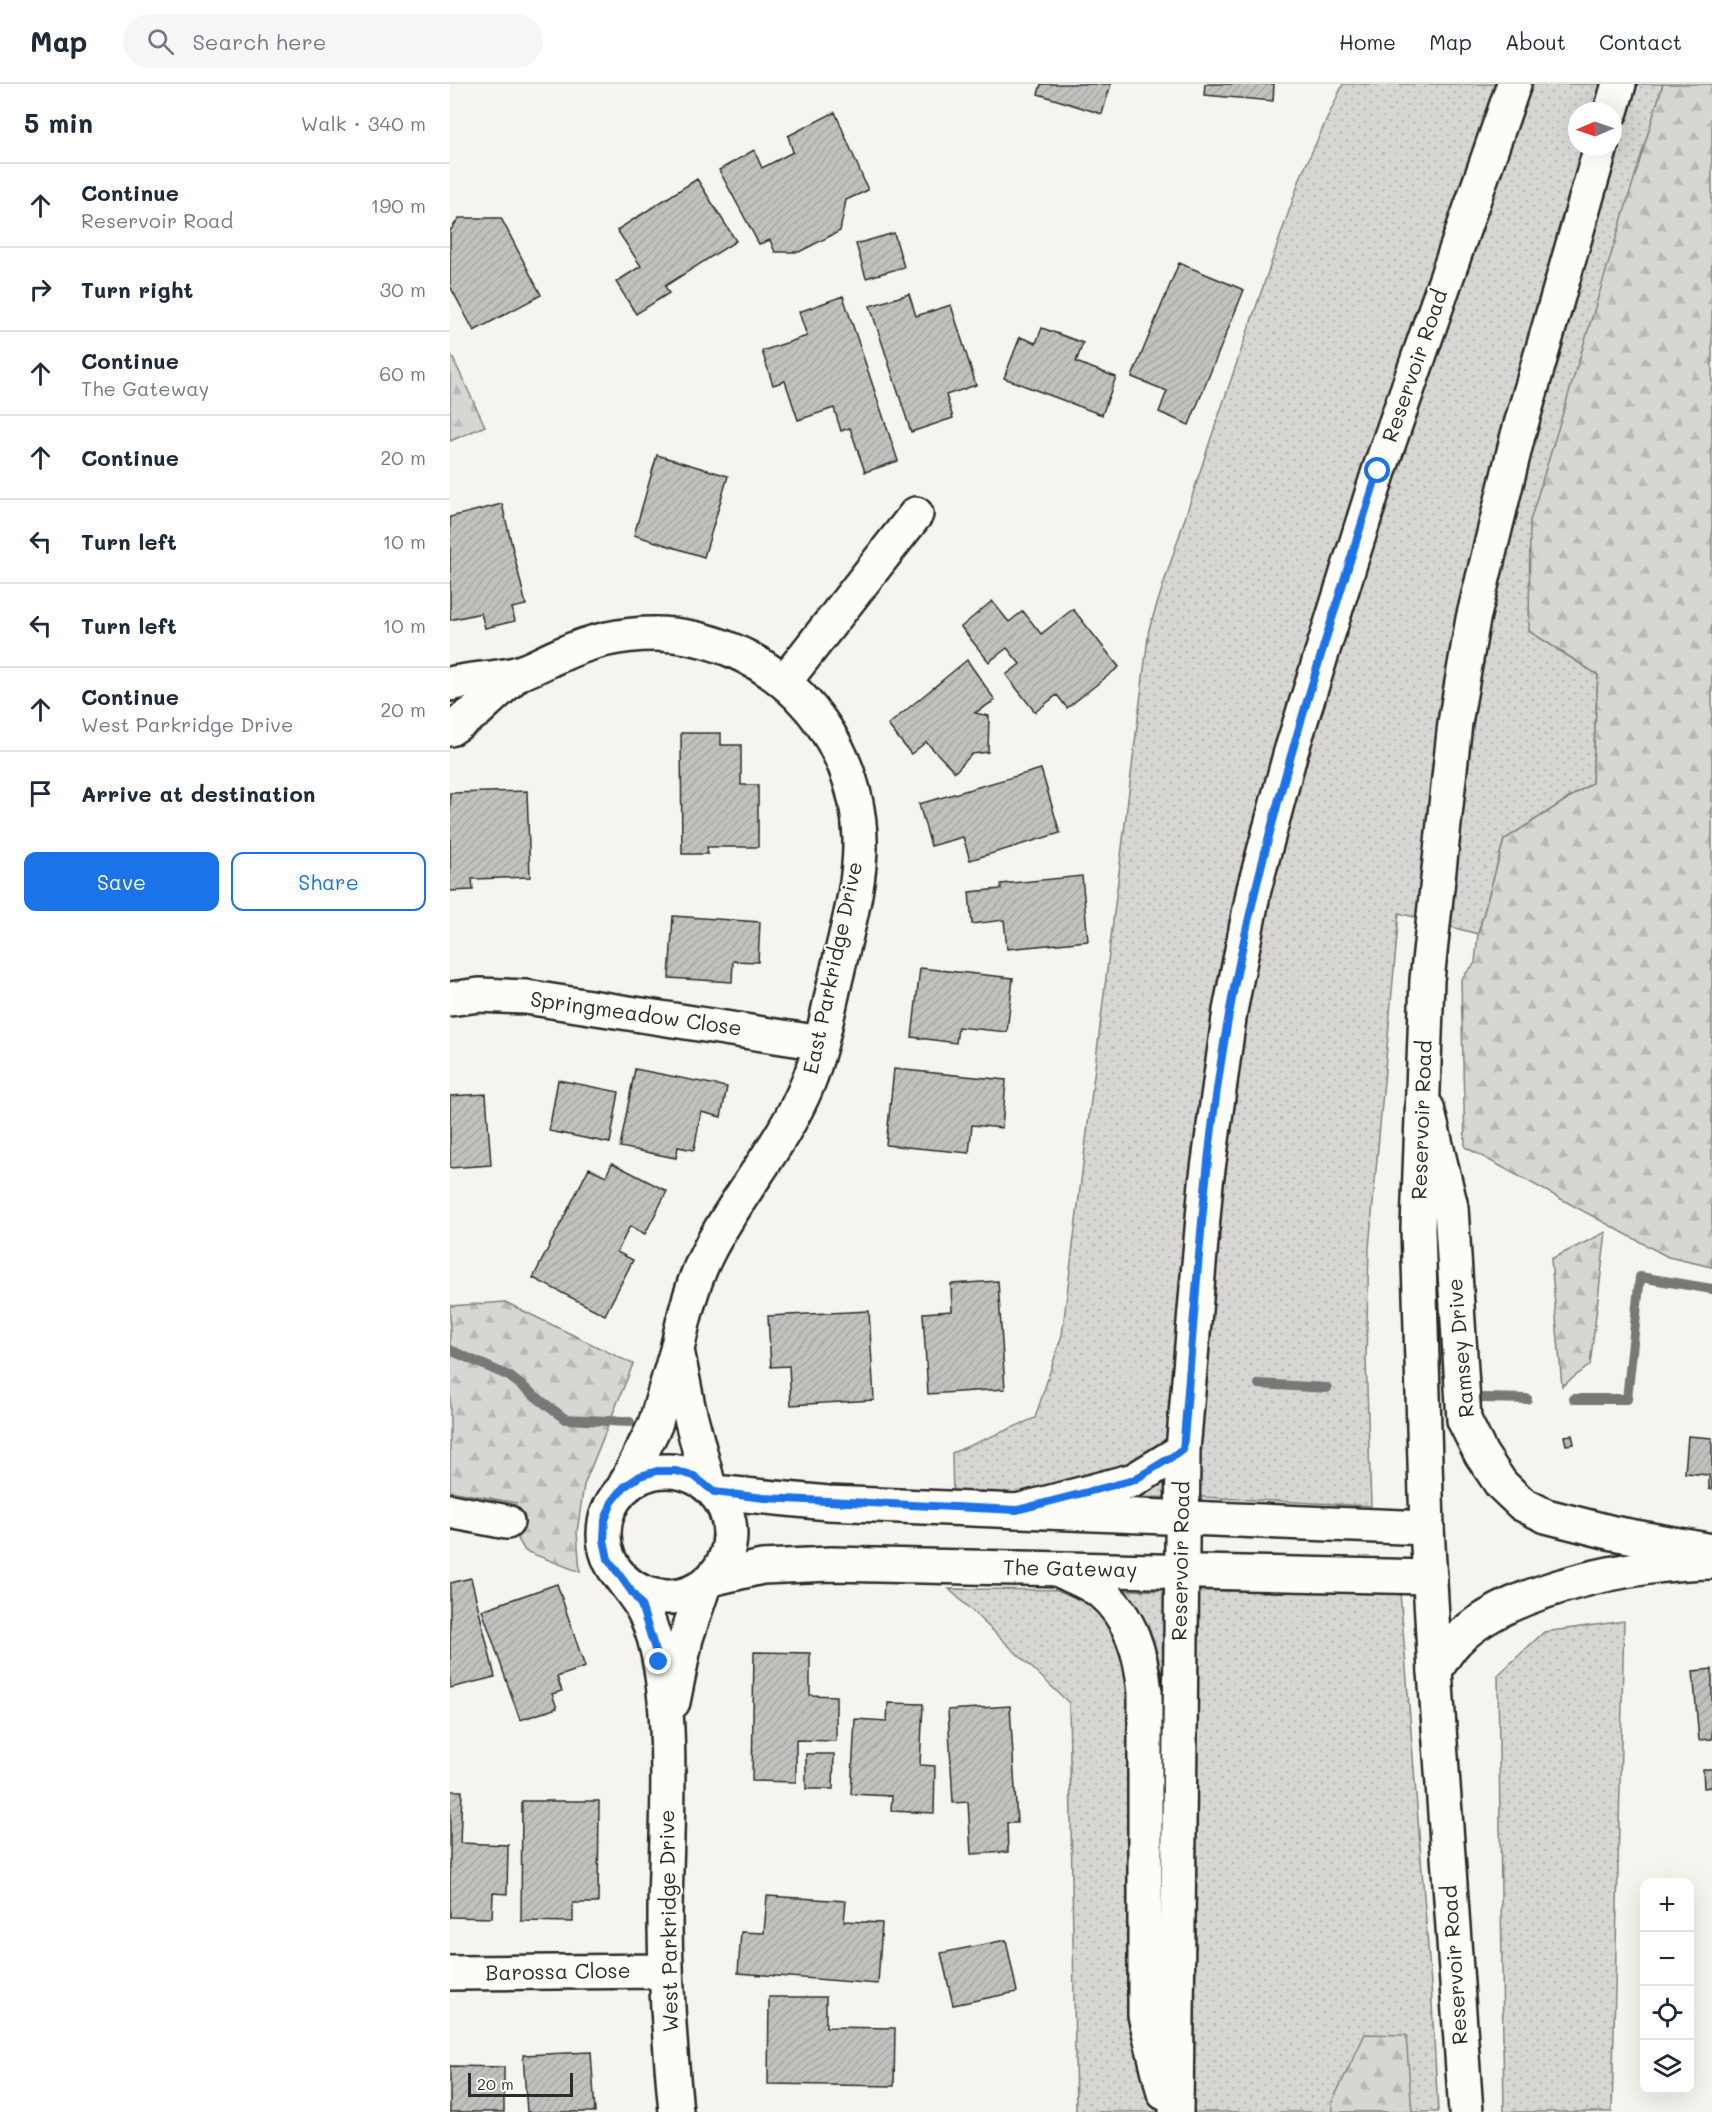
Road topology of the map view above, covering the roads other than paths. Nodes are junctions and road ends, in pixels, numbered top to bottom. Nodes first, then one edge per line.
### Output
1 (1504, 84) edge
2 (1514, 84) edge
3 (1619, 84) edge
4 (1614, 102) edge
5 (1491, 145) junction
6 (1598, 156) edge
7 (916, 514) dead end
8 (517, 674) junction
9 (785, 681) junction
10 (450, 684) edge
11 (450, 729) edge
12 (450, 999) edge
13 (821, 1043) junction
14 (1422, 1089) junction
15 (677, 1350) junction
16 (1183, 1450) junction
17 (624, 1487) junction
18 (711, 1489) junction
19 (1017, 1510) junction
20 (450, 1511) edge
21 (1182, 1518) junction
22 (507, 1522) dead end
23 (1427, 1528) junction
24 (1712, 1551) edge
25 (1712, 1562) edge
26 (1057, 1569) junction
27 (1181, 1572) junction
28 (619, 1575) junction
29 (1430, 1577) junction
30 (708, 1582) junction
31 (1434, 1671) junction
32 (667, 1730) junction
33 (666, 1971) junction
34 (450, 1973) edge
35 (675, 2112) edge
36 (1169, 2112) edge
37 (1176, 2112) edge
38 (1466, 2112) edge

1 - 5 main road
2 - 5 main road, Reservoir Road
3 - 4 main road
5 - 16 main road, Reservoir Road
6 - 14 main road, Reservoir Road
7 - 9 main road
8 - 9 main road, East Parkridge Drive
8 - 10 main road, East Parkridge Drive
8 - 11 main road, East Parkridge Drive
9 - 13 main road, East Parkridge Drive
12 - 13 main road, Springmeadow Close
13 - 15 main road, East Parkridge Drive
14 - 23 main road, Reservoir Road
14 - 24 main road, Ramsey Drive
15 - 17 main road, East Parkridge Drive
15 - 18 main road, East Parkridge Drive
16 - 19 main road
16 - 21 main road, Reservoir Road
17 - 18 main road
17 - 28 main road
18 - 19 main road
18 - 30 main road
19 - 21 main road
20 - 22 main road
21 - 23 main road
21 - 27 main road, Reservoir Road
23 - 29 main road, Reservoir Road
25 - 31 main road
26 - 27 main road, The Gateway
26 - 30 main road, The Gateway
26 - 36 main road
27 - 29 main road, The Gateway
27 - 37 main road, Reservoir Road
28 - 30 main road
28 - 32 main road, West Parkridge Drive
29 - 31 main road, Reservoir Road
30 - 32 main road, West Parkridge Drive
31 - 38 main road, Reservoir Road
32 - 33 main road, West Parkridge Drive
33 - 34 main road, Barossa Close
33 - 35 main road, West Parkridge Drive

